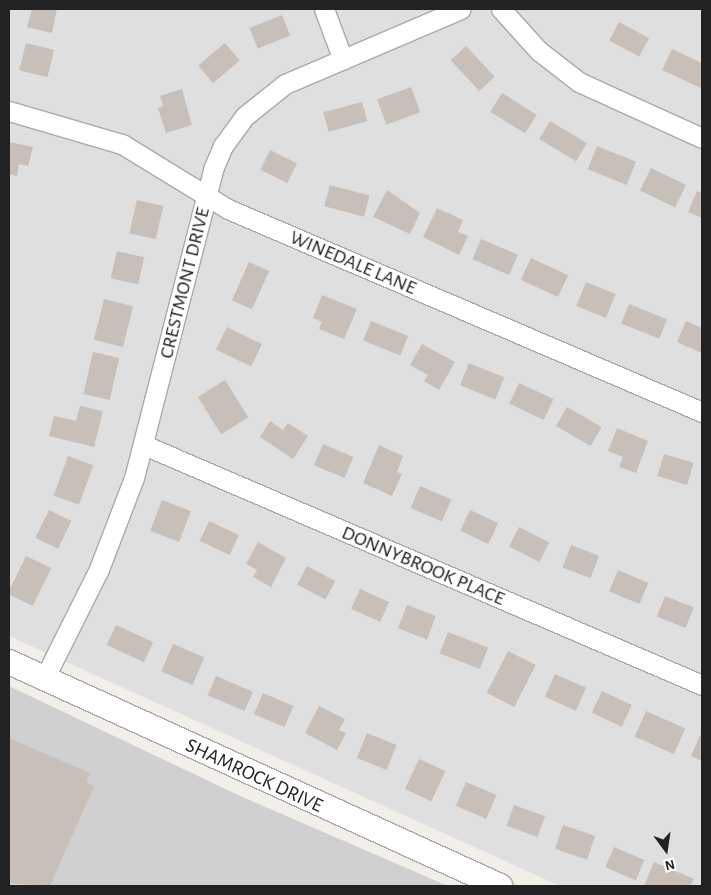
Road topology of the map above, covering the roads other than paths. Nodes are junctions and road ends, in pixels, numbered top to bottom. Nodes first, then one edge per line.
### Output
1 (324, 9) edge
2 (461, 9) edge
3 (501, 9) edge
4 (343, 60) junction
5 (9, 112) edge
6 (702, 138) edge
7 (206, 199) junction
8 (702, 412) edge
9 (144, 445) junction
10 (9, 662) edge
11 (44, 679) junction
12 (702, 685) edge
13 (500, 886) edge

1 - 4 street
2 - 4 street, CRESTMONT DRIVE
3 - 6 street
4 - 7 street, CRESTMONT DRIVE
5 - 7 street, WINEDALE LANE
7 - 8 street, WINEDALE LANE
7 - 9 street, CRESTMONT DRIVE
9 - 11 street, CRESTMONT DRIVE
9 - 12 street, DONNYBROOK PLACE
10 - 11 street, SHAMROCK DRIVE
11 - 13 street, SHAMROCK DRIVE

